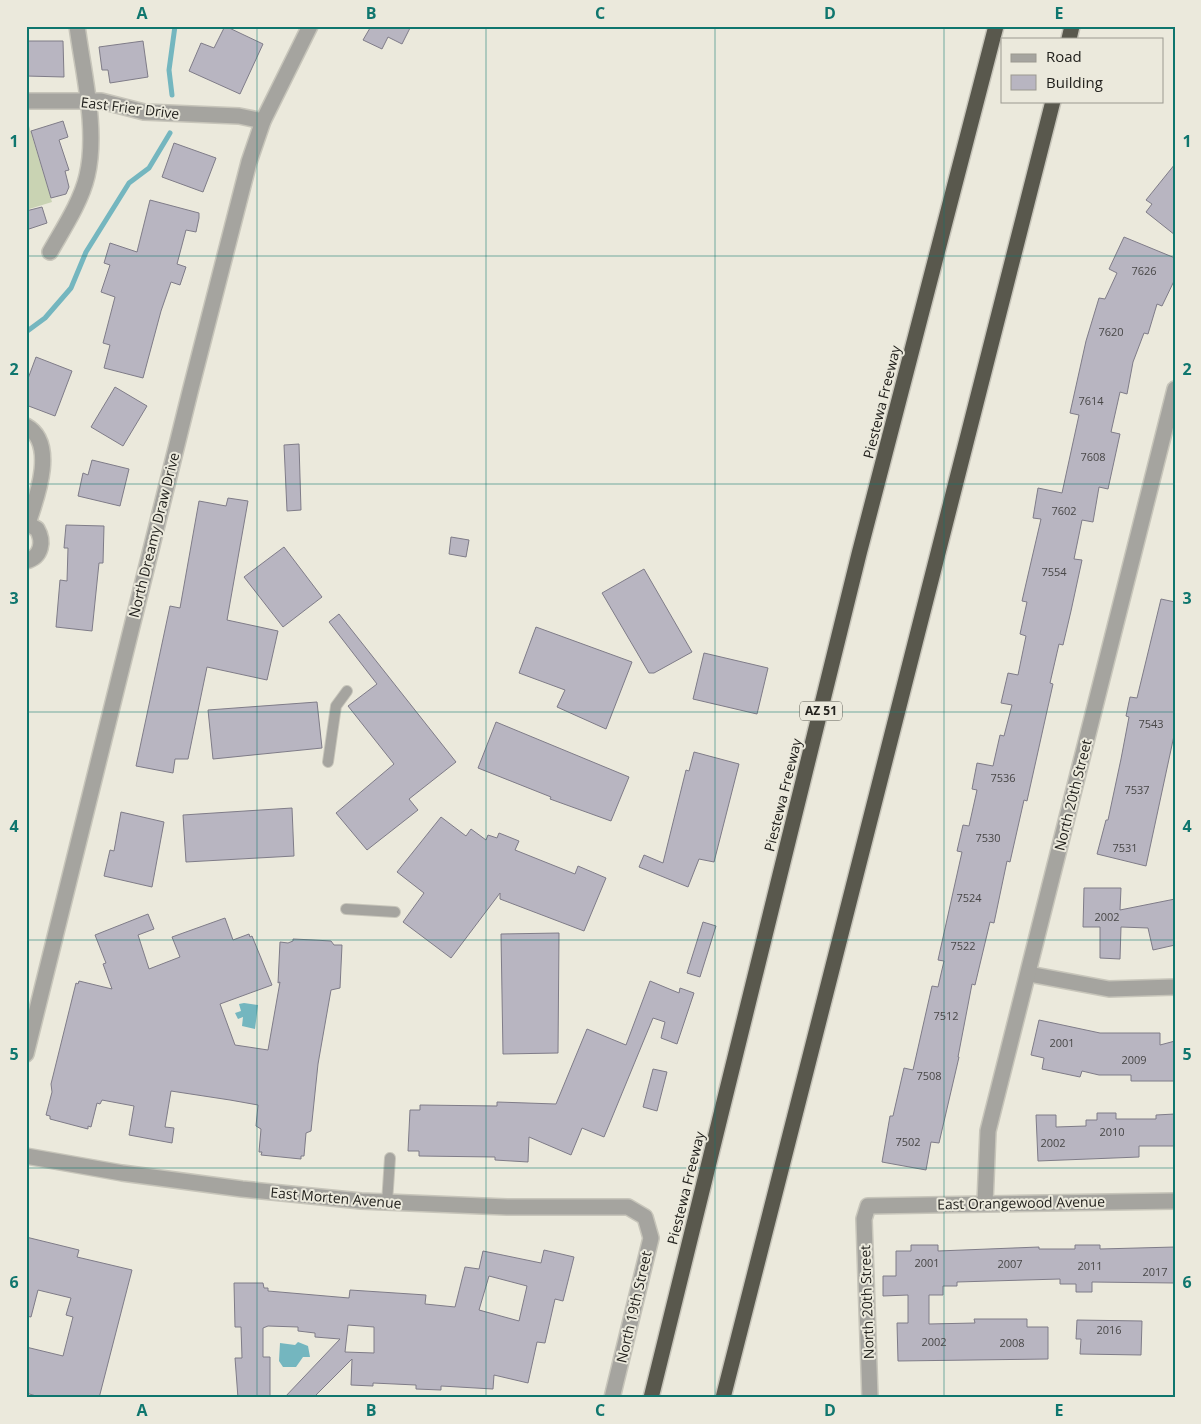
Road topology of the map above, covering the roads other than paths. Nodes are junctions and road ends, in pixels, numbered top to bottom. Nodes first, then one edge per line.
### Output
1 (77, 26) edge
2 (310, 26) edge
3 (996, 26) edge
4 (26, 101) edge
5 (87, 102) junction
6 (1053, 102) edge
7 (262, 121) junction
8 (50, 252) dead end
9 (1175, 389) edge
10 (26, 426) edge
11 (27, 523) edge
12 (26, 561) edge
13 (348, 691) dead end
14 (328, 762) dead end
15 (346, 909) dead end
16 (396, 912) dead end
17 (1029, 974) junction
18 (1175, 987) edge
19 (26, 1054) edge
20 (26, 1156) edge
21 (390, 1158) dead end
22 (1175, 1201) edge
23 (387, 1203) junction
24 (984, 1203) junction
25 (868, 1206) joint
26 (645, 1217) joint
27 (612, 1398) edge
28 (650, 1398) edge
29 (723, 1398) edge
30 (870, 1398) edge

1 - 5 street
2 - 7 street, North Dreamy Draw Drive
3 - 28 highway, Piestewa Freeway / AZ 51
4 - 5 street, East Frier Drive
5 - 7 street, East Frier Drive
5 - 8 street
6 - 29 highway
7 - 19 street, North Dreamy Draw Drive
9 - 17 street, North 20th Street
10 - 11 street
11 - 12 street
13 - 14 lane
15 - 16 lane
17 - 18 street
17 - 24 street, North 20th Street
20 - 23 street, East Morten Avenue
21 - 23 lane
22 - 24 street, East Orangewood Avenue
23 - 26 street, East Morten Avenue
24 - 25 street, East Orangewood Avenue
25 - 30 street, North 20th Street
26 - 27 street, North 19th Street

